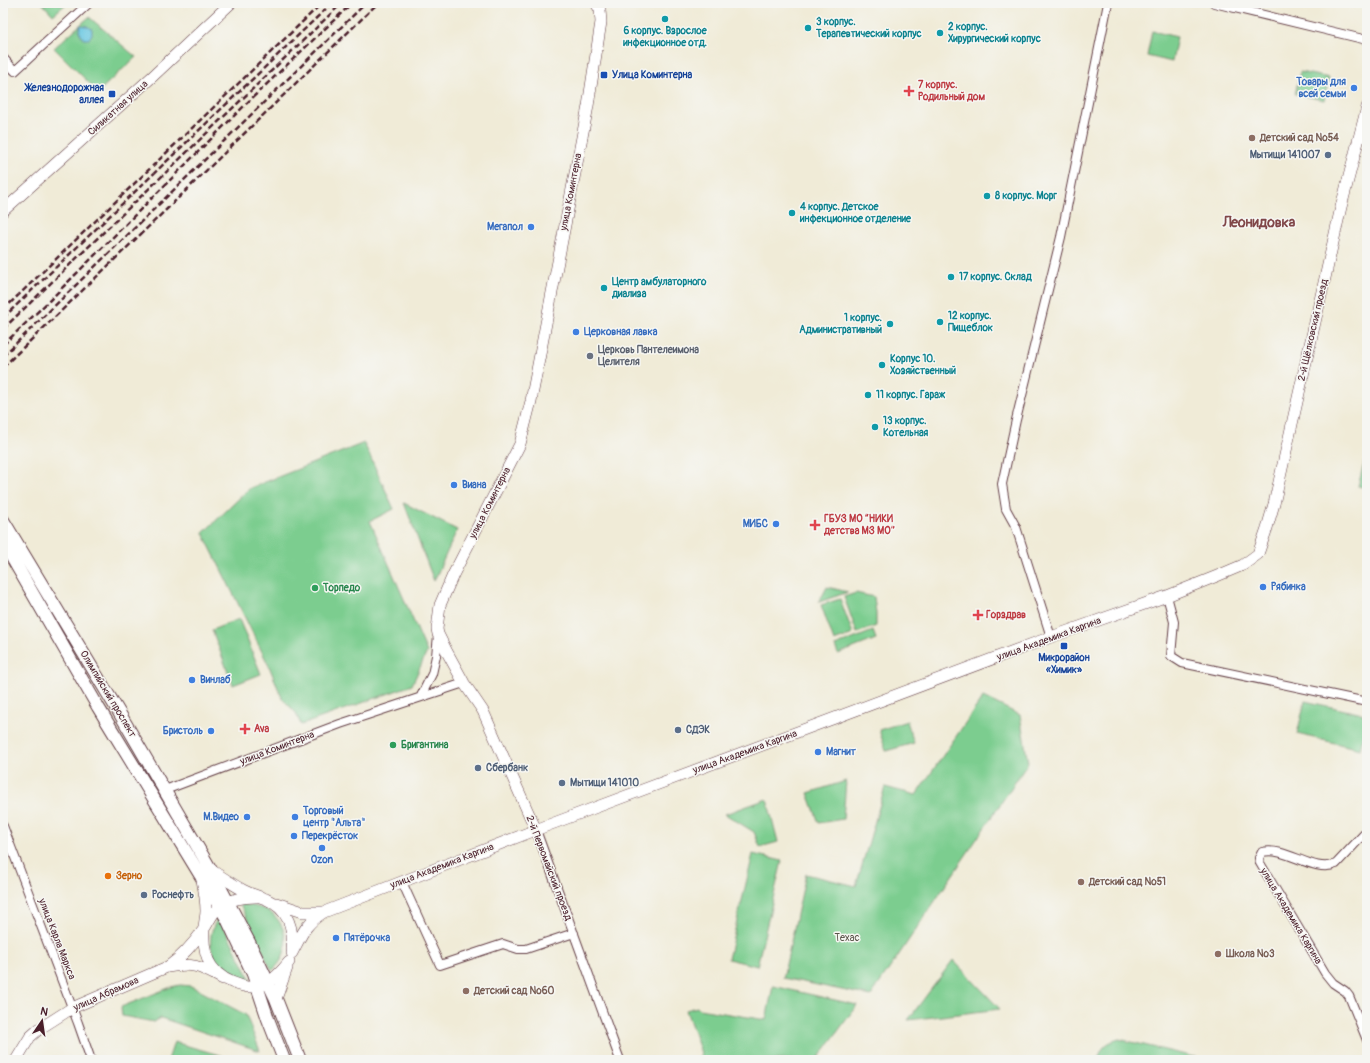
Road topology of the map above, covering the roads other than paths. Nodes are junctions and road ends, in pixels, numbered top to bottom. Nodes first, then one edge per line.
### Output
1 (89, 3) edge
2 (231, 3) edge
3 (596, 3) edge
4 (1108, 3) edge
5 (1214, 3) edge
6 (1367, 40) edge
7 (3, 58) edge
8 (1367, 107) edge
9 (3, 211) edge
10 (3, 520) edge
11 (3, 542) edge
12 (1258, 554) joint
13 (1167, 596) junction
14 (438, 634) junction
15 (1051, 637) junction
16 (464, 683) junction
17 (421, 696) junction
18 (1367, 702) edge
19 (165, 790) junction
20 (3, 826) edge
21 (536, 830) junction
22 (1367, 831) edge
23 (211, 870) junction
24 (202, 879) junction
25 (402, 882) junction
26 (262, 898) junction
27 (224, 904) junction
28 (324, 912) junction
29 (204, 929) junction
30 (574, 932) junction
31 (290, 958) junction
32 (167, 967) junction
33 (223, 979) junction
34 (235, 984) junction
35 (263, 985) junction
36 (276, 1000) junction
37 (262, 1004) junction
38 (72, 1008) junction
39 (1367, 1040) edge
40 (16, 1060) edge
41 (91, 1060) edge
42 (284, 1060) edge
43 (300, 1060) edge
44 (620, 1060) edge

1 - 7 street
2 - 9 street, Силикатная улица
3 - 14 street, улица Коминтерна
4 - 15 street
5 - 6 street
8 - 12 street, 2-й Щёлковский проезд
10 - 19 main road, Олимпийский проспект
11 - 24 main road, Олимпийский проспект
12 - 13 street, улица Академика Каргина
13 - 15 street, улица Академика Каргина
13 - 18 street
14 - 16 street
14 - 17 street
15 - 21 street, улица Академика Каргина
16 - 17 street, улица Коминтерна
16 - 21 street, 2-й Первомайский проезд
17 - 19 street, улица Коминтерна
19 - 23 main road, Олимпийский проспект
20 - 38 street, улица Карла Маркса
21 - 25 street, улица Академика Каргина
21 - 30 street, 2-й Первомайский проезд
22 - 39 street, улица Академика Каргина
23 - 26 street, Олимпийский проспект
23 - 27 main road, Олимпийский проспект
24 - 27 main road, Олимпийский проспект
24 - 29 street, Олимпийский проспект
25 - 28 street, улица Академика Каргина
25 - 30 street
26 - 27 street
26 - 28 street
26 - 31 street, Олимпийский проспект
27 - 29 street
27 - 35 main road, Олимпийский проспект
28 - 31 street
29 - 32 street
29 - 33 street, Олимпийский проспект
30 - 44 street, 2-й Первомайский проезд
31 - 35 street
31 - 36 street, Олимпийский проспект
32 - 33 street
32 - 38 street, улица Абрамова
33 - 34 street, Олимпийский проспект
34 - 35 street, Олимпийский проспект
34 - 37 street, Олимпийский проспект
35 - 36 main road, Олимпийский проспект
35 - 37 main road, Олимпийский проспект
36 - 43 main road, Олимпийский проспект
37 - 42 main road, Олимпийский проспект
38 - 40 street, улица Абрамова
38 - 41 street, улица Карла Маркса

